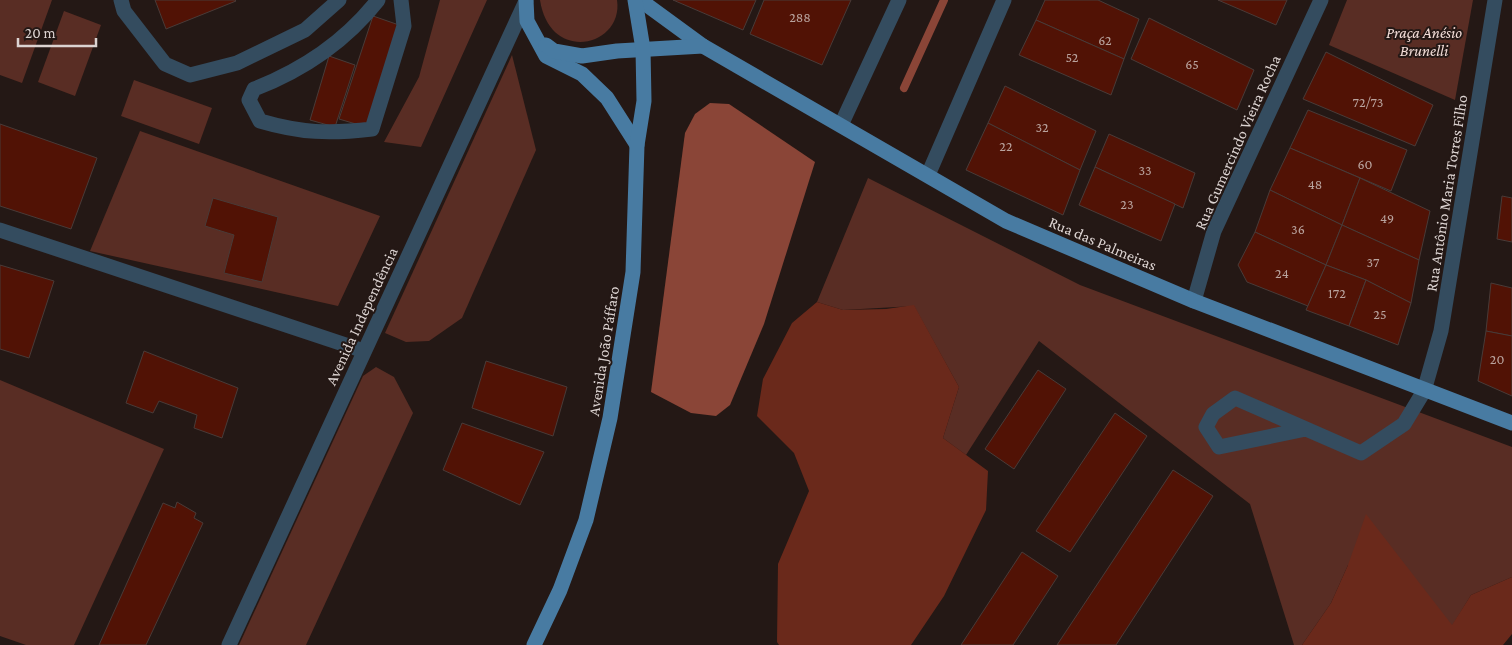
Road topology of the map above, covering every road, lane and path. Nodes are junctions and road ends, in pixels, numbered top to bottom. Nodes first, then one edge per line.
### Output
1 (121, 0) edge
2 (339, 0) edge
3 (378, 0) edge
4 (401, 0) edge
5 (635, 0) edge
6 (640, 0) edge
7 (899, 0) edge
8 (1004, 0) edge
9 (1321, 0) edge
10 (1495, 0) edge
11 (526, 1) edge
12 (534, 35) junction
13 (704, 46) junction
14 (643, 49) junction
15 (841, 125) junction
16 (638, 145) junction
17 (928, 175) junction
18 (0, 230) edge
19 (1194, 301) junction
20 (364, 351) junction
21 (1424, 391) junction
22 (1512, 424) edge
23 (1306, 429) junction
24 (228, 645) edge
25 (534, 645) edge

1 - 2 street
3 - 4 street
5 - 14 main road
6 - 13 main road, Rua das Palmeiras
7 - 15 street
8 - 17 street
9 - 19 street, Rua Gumercindo Vieira Rocha
10 - 21 street, Rua Antônio Maria Torres Filho
11 - 12 main road, Avenida Independência
11 - 20 street, Avenida Independência
12 - 14 main road
12 - 16 main road, Avenida Independência
13 - 14 main road
13 - 15 main road, Rua das Palmeiras
14 - 16 main road, Avenida João Páffaro
15 - 17 main road, Rua das Palmeiras
16 - 25 main road, Avenida João Páffaro
17 - 19 main road, Rua das Palmeiras
18 - 20 street
19 - 21 main road, Rua das Palmeiras
20 - 24 street, Avenida Independência
21 - 22 main road, Rua das Palmeiras
21 - 23 street, Rua Antônio Maria Torres Filho
23 - 23 street

